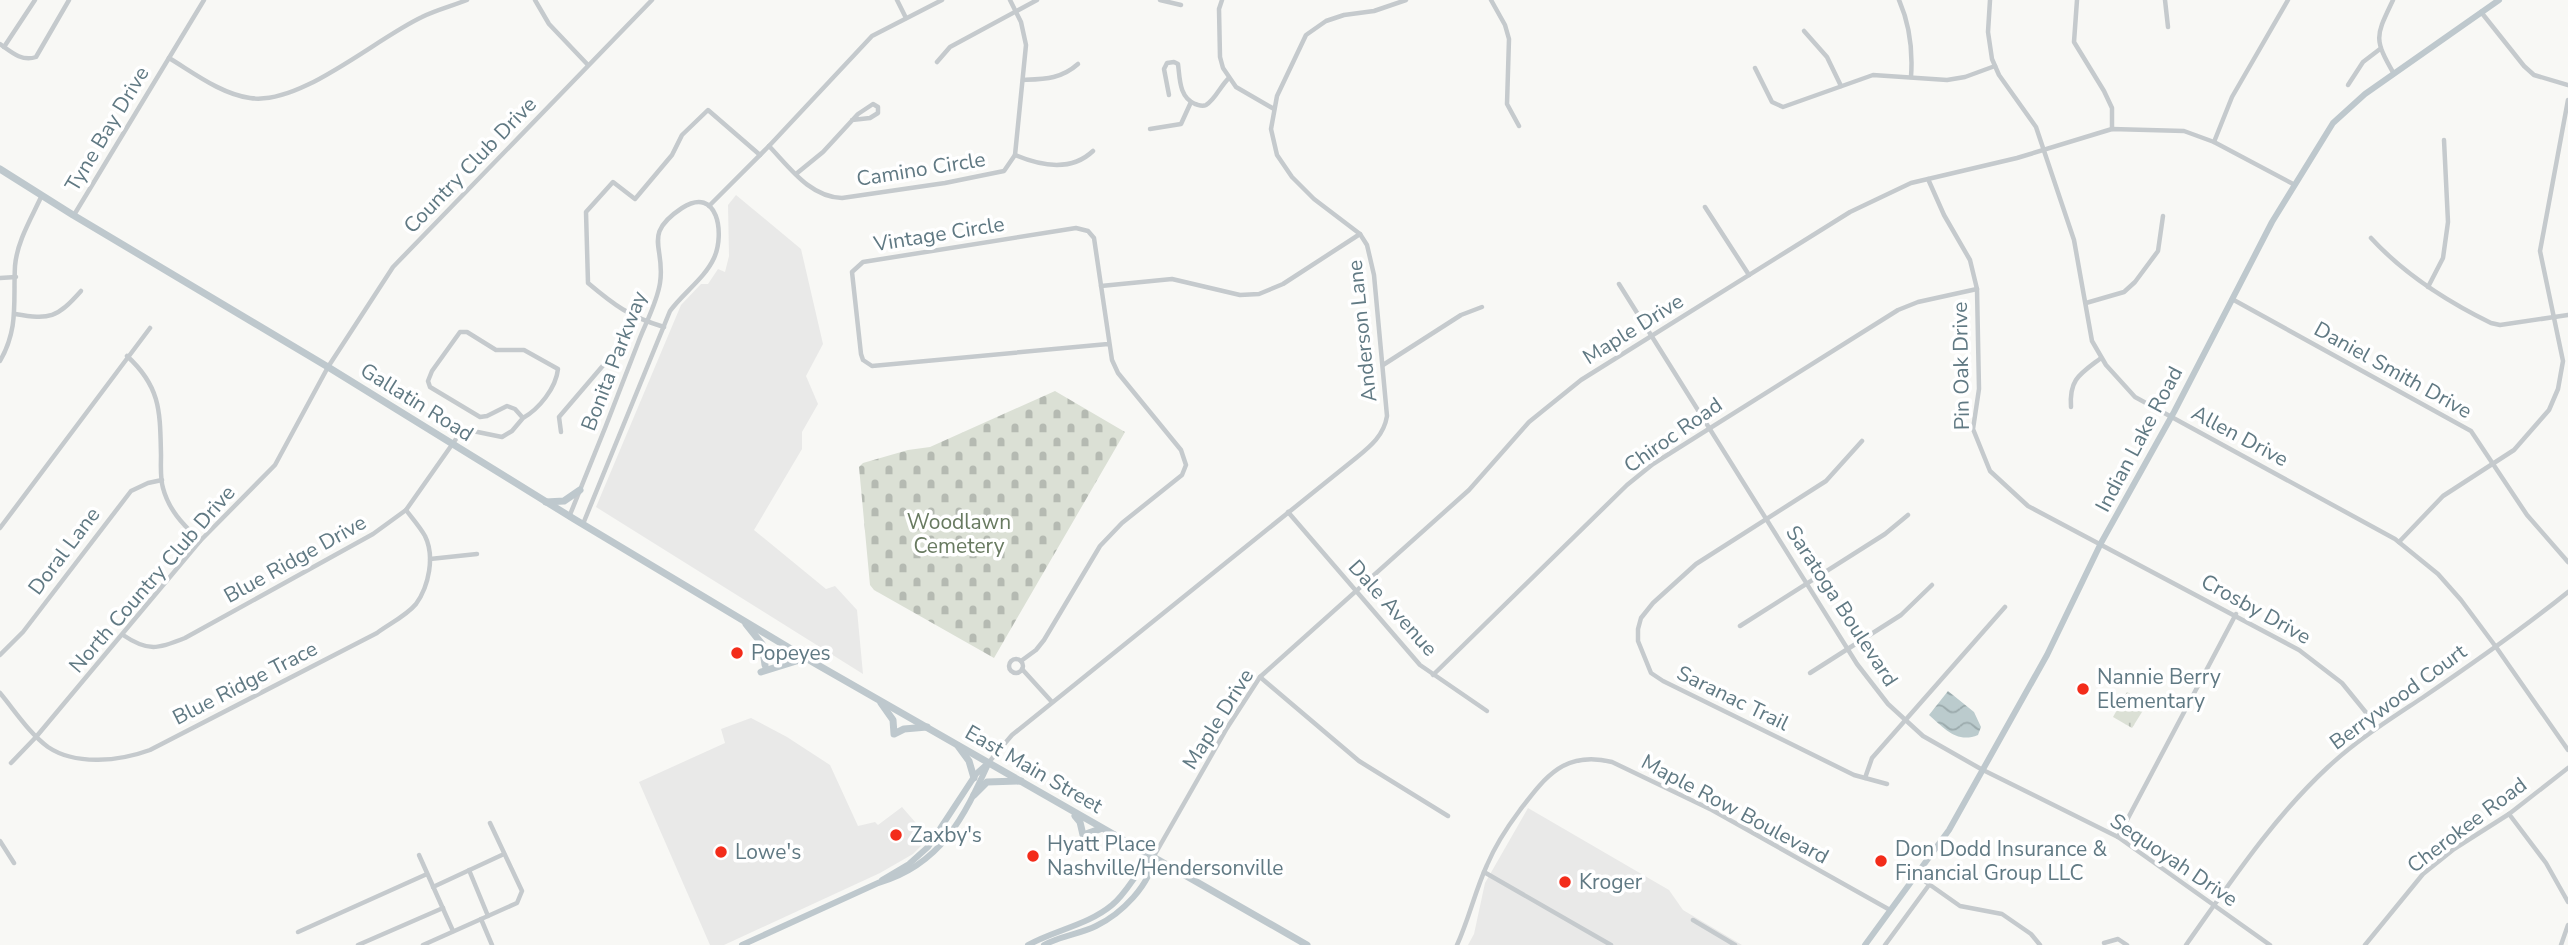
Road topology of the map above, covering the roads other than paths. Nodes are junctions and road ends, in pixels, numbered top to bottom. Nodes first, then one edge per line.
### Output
1 (35, 0) edge
2 (69, 0) edge
3 (204, 0) edge
4 (467, 0) edge
5 (535, 0) edge
6 (652, 0) edge
7 (897, 0) edge
8 (942, 0) edge
9 (1010, 0) edge
10 (1037, 0) edge
11 (1160, 0) edge
12 (1222, 0) edge
13 (1406, 0) edge
14 (1491, 0) edge
15 (1899, 0) edge
16 (1990, 0) edge
17 (2077, 0) edge
18 (2165, 0) edge
19 (2288, 0) edge
20 (2393, 0) edge
21 (2499, 0) edge
22 (1181, 5) dead end
23 (1015, 11) junction
24 (2482, 12) junction
25 (906, 18) junction
26 (2168, 27) dead end
27 (1804, 30) dead end
28 (2, 45) edge
29 (2380, 49) junction
30 (169, 58) junction
31 (937, 62) dead end
32 (1078, 64) dead end
33 (587, 65) junction
34 (1995, 66) junction
35 (1755, 68) dead end
36 (2393, 74) junction
37 (1911, 77) junction
38 (1228, 78) junction
39 (1023, 80) junction
40 (2348, 85) dead end
41 (2568, 85) edge
42 (1841, 86) junction
43 (1169, 95) dead end
44 (2568, 100) edge
45 (1191, 102) junction
46 (1274, 109) junction
47 (852, 120) junction
48 (1519, 126) dead end
49 (1150, 129) dead end
50 (2112, 129) junction
51 (2444, 140) dead end
52 (2214, 142) junction
53 (769, 146) junction
54 (2044, 150) junction
55 (1093, 151) dead end
56 (760, 155) junction
57 (1015, 155) junction
58 (0, 169) edge
59 (796, 174) junction
60 (1928, 179) junction
61 (2295, 185) junction
62 (42, 194) junction
63 (709, 206) junction
64 (1705, 207) dead end
65 (73, 215) junction
66 (2163, 216) dead end
67 (1360, 234) junction
68 (2371, 238) dead end
69 (1749, 275) junction
70 (16, 277) junction
71 (0, 278) edge
72 (1619, 284) dead end
73 (1101, 286) junction
74 (2428, 287) junction
75 (1976, 289) junction
76 (81, 291) dead end
77 (2231, 299) junction
78 (2086, 303) junction
79 (1482, 307) dead end
80 (15, 314) junction
81 (2568, 315) edge
82 (636, 317) junction
83 (2554, 317) junction
84 (646, 321) junction
85 (664, 327) junction
86 (150, 328) dead end
87 (1652, 336) junction
88 (1108, 344) junction
89 (127, 356) junction
90 (2101, 358) junction
91 (0, 361) edge
92 (1383, 365) junction
93 (328, 367) junction
94 (2071, 407) dead end
95 (2172, 417) junction
96 (523, 418) junction
97 (1709, 428) junction
98 (561, 432) dead end
99 (1862, 441) dead end
100 (451, 443) junction
101 (2494, 463) junction
102 (162, 480) junction
103 (580, 490) junction
104 (545, 502) junction
105 (406, 509) junction
106 (1288, 512) junction
107 (1908, 515) dead end
108 (569, 517) junction
109 (1765, 518) junction
110 (582, 524) junction
111 (0, 528) edge
112 (200, 541) junction
113 (2399, 542) junction
114 (2101, 544) junction
115 (477, 554) dead end
116 (430, 559) junction
117 (2568, 562) edge
118 (1807, 584) junction
119 (1932, 585) dead end
120 (1356, 591) junction
121 (2568, 592) edge
122 (2006, 607) dead end
123 (2236, 614) junction
124 (743, 621) junction
125 (1740, 626) dead end
126 (123, 635) junction
127 (2496, 647) junction
128 (1848, 650) junction
129 (0, 655) edge
130 (806, 658) junction
131 (1021, 661) junction
132 (817, 664) joint
133 (1022, 669) junction
134 (1810, 673) dead end
135 (1433, 675) junction
136 (1260, 677) junction
137 (0, 693) edge
138 (879, 700) junction
139 (1052, 702) junction
140 (1487, 711) dead end
141 (1905, 720) junction
142 (2377, 726) junction
143 (928, 727) junction
144 (36, 737) junction
145 (956, 743) junction
146 (2568, 750) edge
147 (989, 762) junction
148 (11, 763) dead end
149 (2568, 768) edge
150 (1982, 769) junction
151 (974, 778) junction
152 (1865, 778) junction
153 (1021, 781) junction
154 (1888, 784) dead end
155 (974, 795) junction
156 (1071, 811) junction
157 (2509, 814) junction
158 (1448, 816) dead end
159 (490, 822) dead end
160 (1101, 829) junction
161 (2118, 836) junction
162 (0, 841) edge
163 (504, 854) junction
164 (419, 855) dead end
165 (1154, 856) junction
166 (14, 863) dead end
167 (469, 870) junction
168 (1484, 872) junction
169 (428, 874) junction
170 (1915, 874) junction
171 (878, 883) junction
172 (1929, 885) junction
173 (433, 887) junction
174 (2568, 902) edge
175 (2214, 905) junction
176 (443, 908) junction
177 (1890, 910) junction
178 (488, 916) junction
179 (1093, 918) junction
180 (481, 919) junction
181 (1693, 920) dead end
182 (2568, 925) edge
183 (1097, 926) junction
184 (298, 932) dead end
185 (453, 932) junction
186 (1047, 940) edge
187 (1603, 943) edge
188 (2104, 943) edge
189 (1867, 944) edge
190 (358, 945) edge
191 (423, 945) edge
192 (492, 945) edge
193 (742, 945) edge
194 (1028, 945) edge
195 (1307, 945) edge
196 (1457, 945) edge
197 (1611, 945) edge
198 (1735, 945) edge
199 (1885, 945) edge
200 (2040, 945) edge
201 (2127, 945) edge
202 (2186, 945) edge
203 (2270, 945) edge
204 (2365, 945) edge
205 (2561, 945) edge

1 - 28 street
2 - 28 street
3 - 30 street, Tyne Bay Drive
4 - 30 street, Tyne Bay Drive
5 - 33 street
6 - 33 street, Country Club Drive
7 - 25 street
8 - 25 street
9 - 23 street, Camino Circle
10 - 23 street
11 - 22 street
12 - 38 street
13 - 46 street, Anderson Lane
14 - 48 street
15 - 37 street
16 - 34 street, Allen Drive
17 - 50 street
18 - 26 street
19 - 52 street
20 - 29 street
21 - 24 street, Indian Lake Road
23 - 31 street
23 - 39 street, Camino Circle
24 - 36 street, Indian Lake Road
24 - 41 street
25 - 53 street
27 - 42 street
29 - 36 street
29 - 40 street
30 - 65 street, Tyne Bay Drive
32 - 39 street
33 - 93 street, Country Club Drive
34 - 37 street
34 - 54 street, Allen Drive
35 - 42 street
36 - 61 street, Indian Lake Road
37 - 42 street
38 - 45 street
38 - 46 street
39 - 57 street, Camino Circle
43 - 45 street
44 - 83 street
45 - 49 street
46 - 67 street, Anderson Lane
47 - 47 street
47 - 59 street
50 - 52 street, Maple Drive
50 - 54 street, Maple Drive
51 - 74 street
52 - 61 street, Maple Drive
53 - 56 street
53 - 59 street, Camino Circle
54 - 60 street, Maple Drive
54 - 78 street, Allen Drive
55 - 57 street
56 - 63 street
56 - 82 street
57 - 59 street, Camino Circle
58 - 62 main road, Gallatin Road
60 - 69 street, Maple Drive
60 - 75 street, Pin Oak Drive
61 - 77 street, Indian Lake Road
62 - 65 main road, Gallatin Road
62 - 70 street
63 - 84 street, Bonita Parkway
63 - 85 street, Bonita Parkway
64 - 69 street
65 - 93 main road, Gallatin Road
66 - 78 street
67 - 73 street
67 - 92 street, Anderson Lane
68 - 74 street
69 - 87 street, Maple Drive
70 - 71 street
70 - 80 street
72 - 87 street, Saratoga Boulevard
73 - 88 street, Vintage Circle
73 - 88 street, Vintage Circle
74 - 83 street
75 - 97 street, Chiroc Road
75 - 114 street, Pin Oak Drive
76 - 80 street
77 - 95 street, Indian Lake Road
77 - 101 street, Daniel Smith Drive
78 - 90 street, Allen Drive
79 - 92 street
80 - 91 street
81 - 83 street
82 - 84 street
82 - 98 street
83 - 101 street
84 - 85 street
84 - 103 street, Bonita Parkway
85 - 110 street, Bonita Parkway
86 - 89 street
87 - 97 street, Saratoga Boulevard
87 - 120 street, Maple Drive
88 - 131 street, Vintage Circle
89 - 102 street
89 - 111 street
90 - 94 street
90 - 95 street, Allen Drive
92 - 106 street, Anderson Lane
93 - 100 main road, Gallatin Road
93 - 112 street, North Country Club Drive
95 - 113 street, Allen Drive
95 - 114 street, Indian Lake Road
96 - 96 street
96 - 100 street
97 - 109 street, Saratoga Boulevard
97 - 135 street, Chiroc Road
99 - 109 street, Saranac Trail
100 - 104 main road, Gallatin Road
100 - 105 street, Blue Ridge Drive
101 - 113 street
101 - 117 street, Daniel Smith Drive
102 - 112 street
102 - 129 street, Doral Lane
103 - 104 main road
103 - 108 street, Bonita Parkway
104 - 108 main road, Gallatin Road
105 - 116 street
105 - 126 street, Blue Ridge Drive
106 - 120 street, Dale Avenue
106 - 139 street, Anderson Lane
107 - 118 street
108 - 110 main road, Gallatin Road
109 - 118 street, Saratoga Boulevard
109 - 152 street, Saranac Trail
110 - 124 main road, Gallatin Road
112 - 126 street, North Country Club Drive
113 - 127 street, Allen Drive
114 - 123 street, Crosby Drive
114 - 150 street, Indian Lake Road
115 - 116 street
116 - 144 street, Blue Ridge Trace
118 - 125 street
118 - 128 street, Saratoga Boulevard
119 - 128 street
120 - 135 street, Dale Avenue
120 - 136 street, Maple Drive
121 - 127 street, Berrywood Court
122 - 141 street
123 - 142 street, Crosby Drive
123 - 161 street
124 - 130 main road, Gallatin Road
124 - 130 main road
126 - 144 street, North Country Club Drive
127 - 142 street, Berrywood Court
127 - 146 street, Allen Drive
128 - 134 street
128 - 141 street, Saratoga Boulevard
130 - 132 main road, Gallatin Road
131 - 133 street
131 - 133 street
132 - 138 main road, East Main Street
133 - 139 street
135 - 140 street, Dale Avenue
136 - 158 street
136 - 165 street, Maple Drive
137 - 144 street, Blue Ridge Trace
138 - 143 main road, East Main Street
138 - 143 main road
139 - 147 street, Anderson Lane
141 - 150 street, Saratoga Boulevard
141 - 152 street
142 - 175 street, Berrywood Court
143 - 145 main road, East Main Street
144 - 148 street, North Country Club Drive
145 - 147 main road, East Main Street
145 - 151 main road
147 - 151 street
147 - 153 main road, East Main Street
147 - 155 street
149 - 157 street, Cherokee Road
150 - 161 street, Sequoyah Drive
150 - 170 street, Indian Lake Road
151 - 171 street
152 - 154 street, Saranac Trail
153 - 155 main road
153 - 156 main road, East Main Street
155 - 171 street
156 - 160 main road, East Main Street
156 - 160 main road
157 - 174 street
157 - 204 street, Cherokee Road
159 - 163 street
160 - 165 main road, East Main Street
161 - 175 street, Sequoyah Drive
162 - 166 street
163 - 167 street
163 - 178 street
164 - 169 street
165 - 179 street
165 - 183 street
165 - 195 main road, East Main Street
167 - 173 street
167 - 178 street
168 - 177 street, Maple Row Boulevard
168 - 187 street
168 - 196 street, Maple Row Boulevard
169 - 173 street
169 - 184 street
170 - 172 street
170 - 177 street, Indian Lake Road
171 - 193 street
172 - 199 street
172 - 200 street
173 - 176 street
175 - 202 street, Berrywood Court
175 - 203 street, Sequoyah Drive
176 - 185 street
176 - 190 street
177 - 189 street, Indian Lake Road
178 - 180 street
179 - 183 street
179 - 186 street
180 - 185 street
180 - 192 street
181 - 198 street
182 - 205 street
183 - 186 street
185 - 191 street
186 - 194 street
187 - 197 street
188 - 201 street

